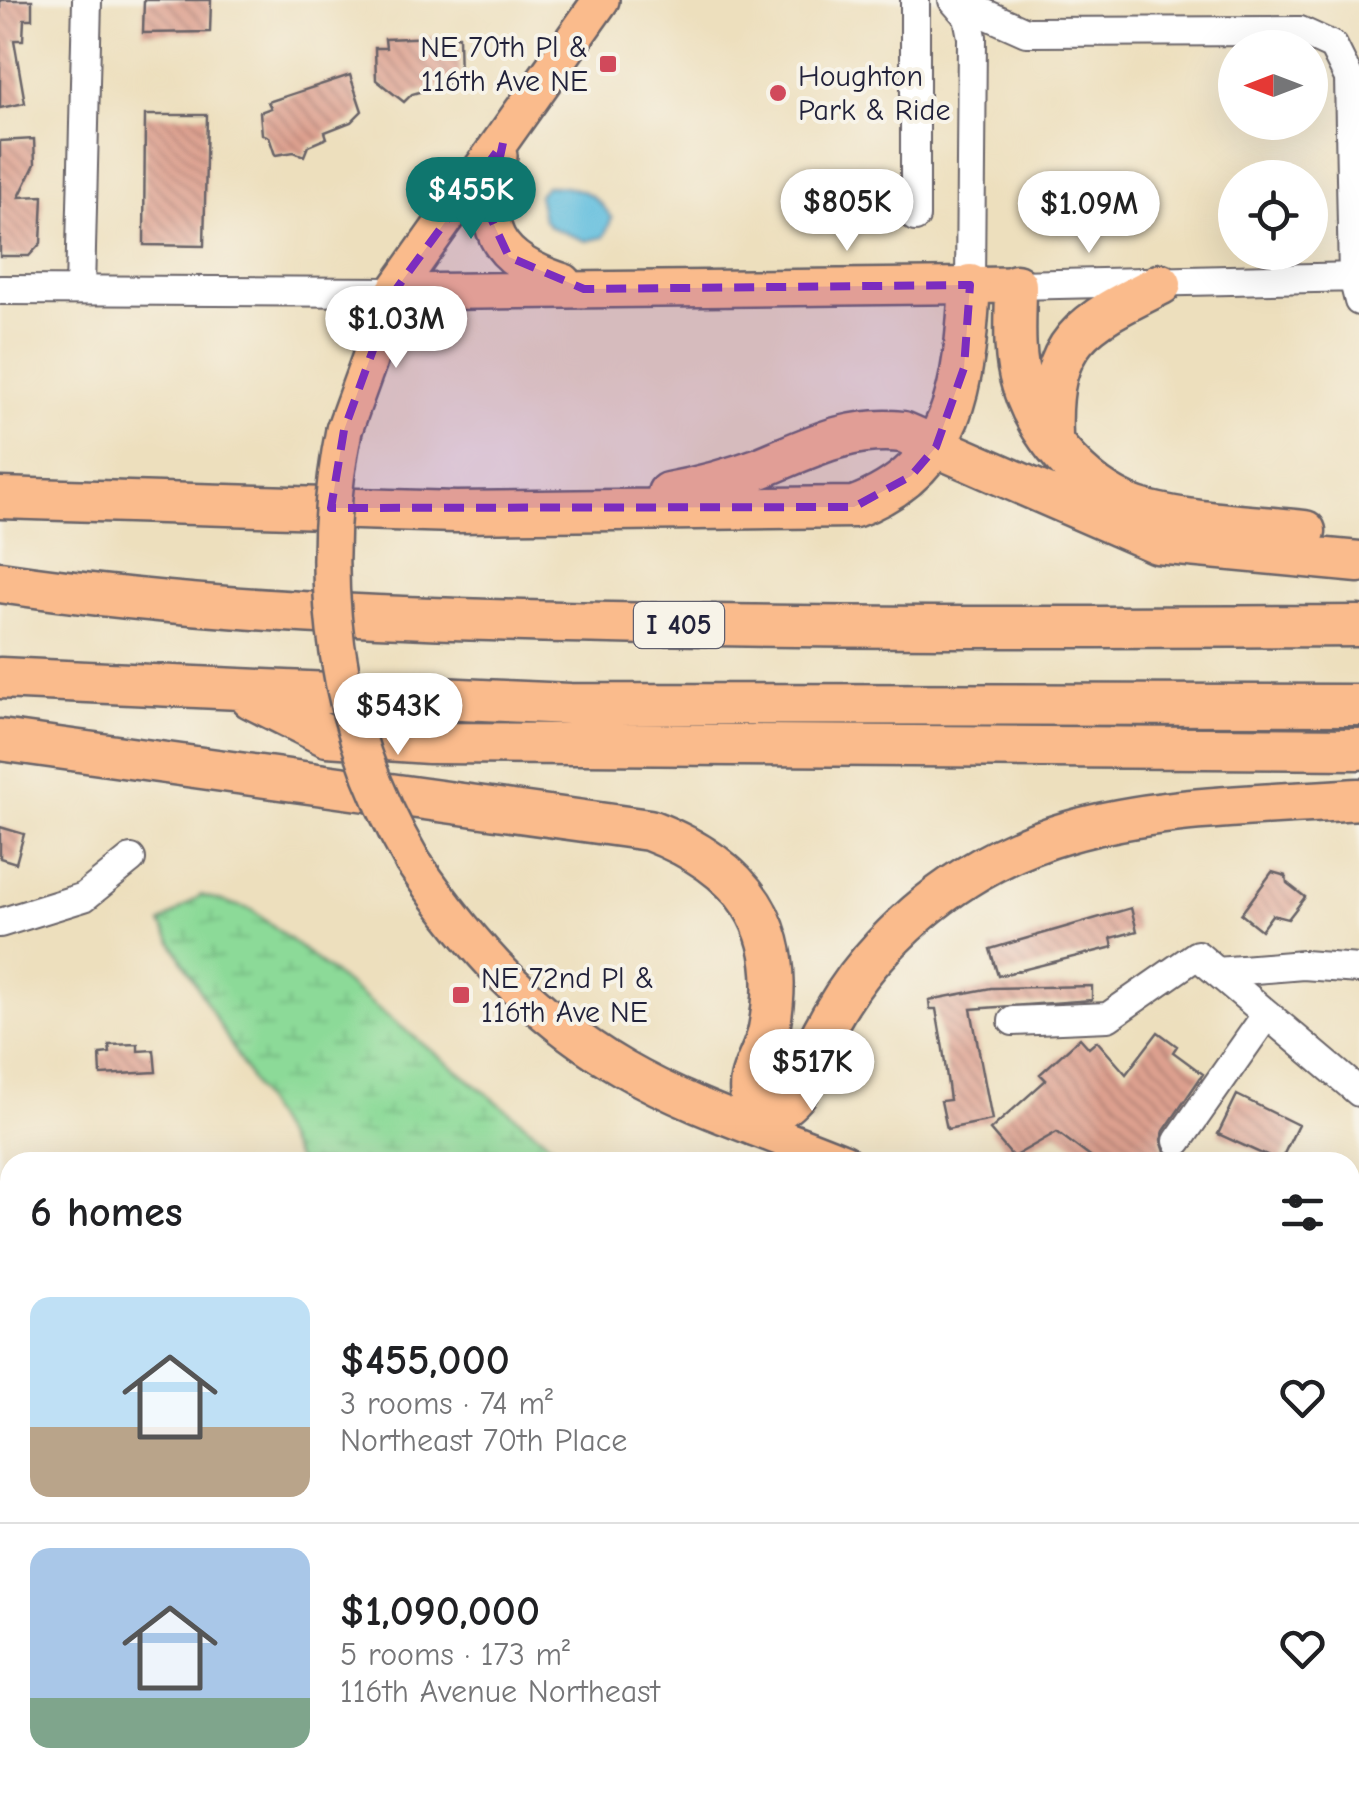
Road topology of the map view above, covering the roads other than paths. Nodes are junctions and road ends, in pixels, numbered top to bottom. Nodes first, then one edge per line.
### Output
1 (86, 0) edge
2 (601, 0) edge
3 (914, 0) edge
4 (953, 0) edge
5 (503, 143) junction
6 (914, 218) dead end
7 (970, 284) junction
8 (1016, 284) junction
9 (1161, 284) junction
10 (1357, 285) edge
11 (584, 289) junction
12 (0, 290) edge
13 (80, 290) junction
14 (394, 292) junction
15 (1052, 436) junction
16 (936, 447) junction
17 (0, 498) edge
18 (553, 511) junction
19 (1359, 535) edge
20 (1359, 562) edge
21 (0, 582) edge
22 (1359, 626) edge
23 (0, 678) edge
24 (239, 691) junction
25 (1359, 705) edge
26 (0, 740) edge
27 (1359, 749) edge
28 (1359, 800) edge
29 (130, 858) dead end
30 (0, 924) edge
31 (1207, 963) junction
32 (1359, 969) edge
33 (1266, 1014) junction
34 (1014, 1021) dead end
35 (1359, 1092) edge
36 (756, 1125) junction
37 (1178, 1142) dead end
38 (819, 1152) edge

1 - 13 street
2 - 5 main road
3 - 6 street
4 - 7 street
4 - 10 street
5 - 11 main road
5 - 14 main road
7 - 8 main road
7 - 11 main road
7 - 16 highway
8 - 9 street
8 - 15 highway
9 - 10 street
9 - 15 highway
11 - 14 main road
12 - 13 street
13 - 14 street
14 - 36 main road, bridge
15 - 19 highway
16 - 18 highway
16 - 18 highway
16 - 20 highway
17 - 18 highway
21 - 22 highway, I 405
23 - 24 highway
24 - 25 highway
24 - 27 highway
26 - 36 highway
28 - 36 highway
29 - 30 street
31 - 32 street
31 - 33 street
31 - 34 street
33 - 35 street
33 - 37 street
36 - 38 main road

